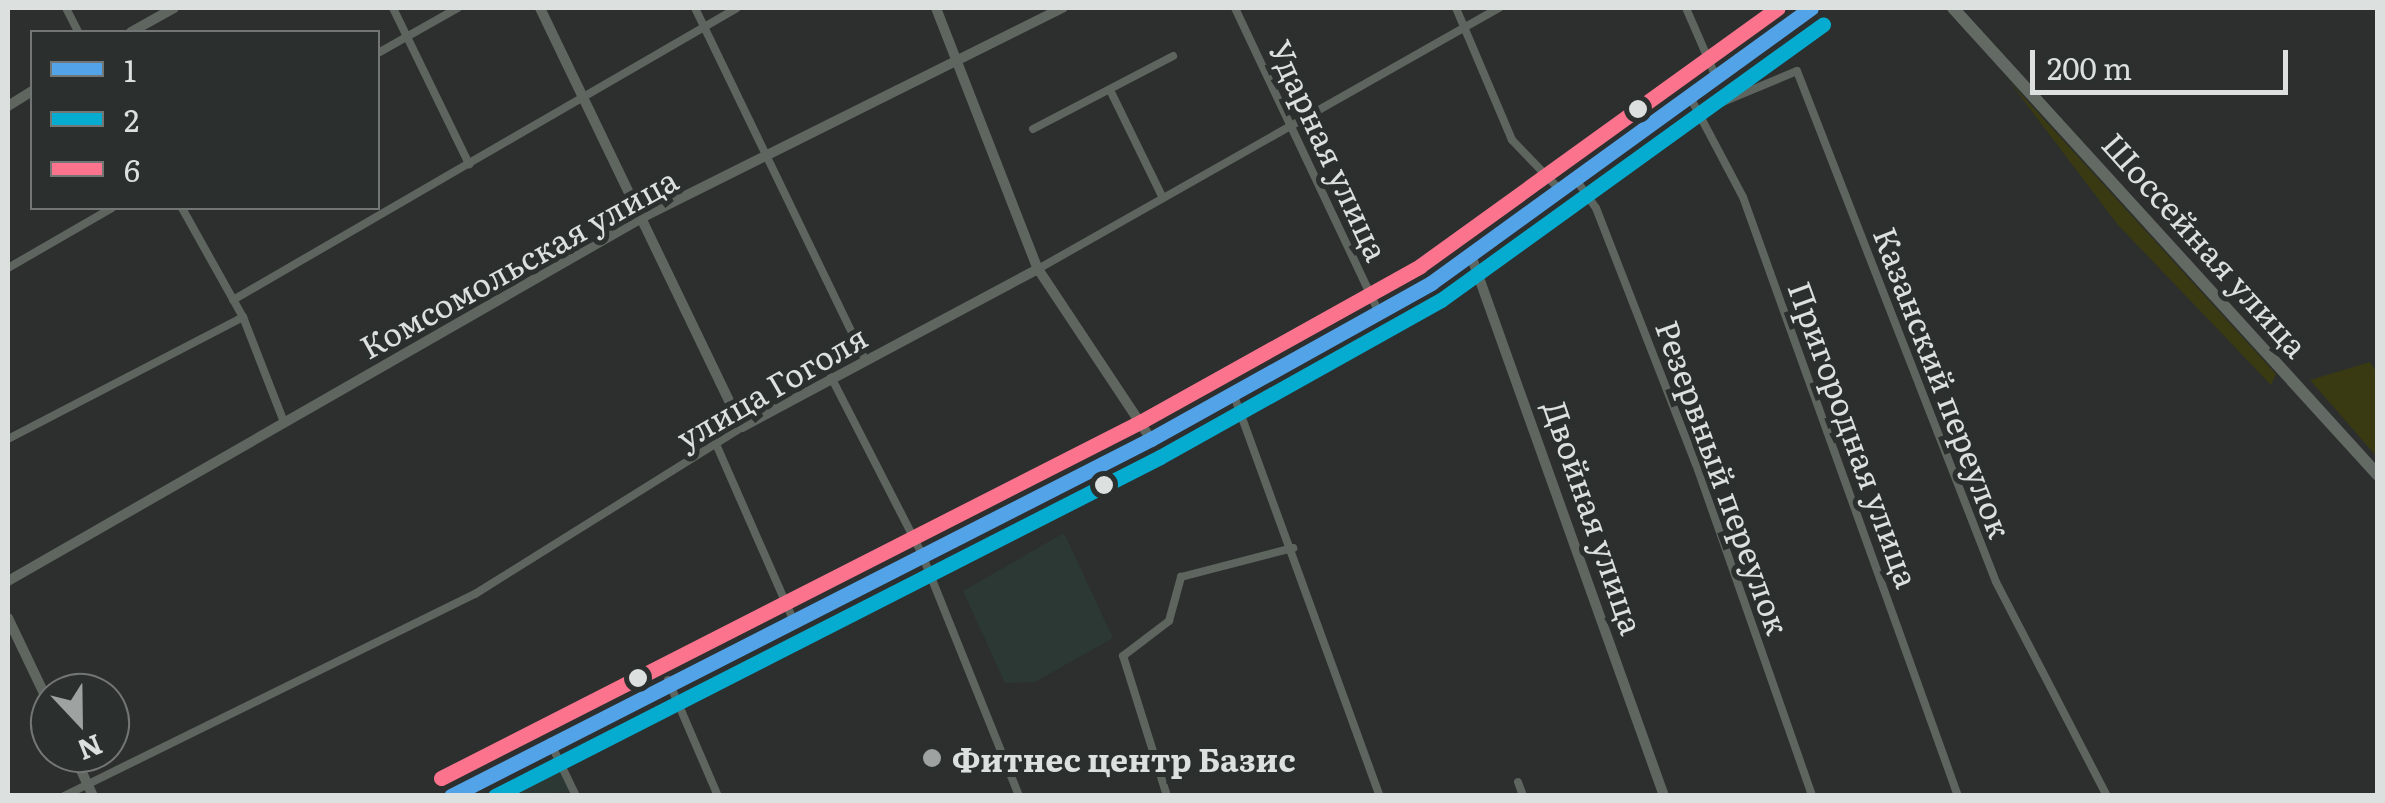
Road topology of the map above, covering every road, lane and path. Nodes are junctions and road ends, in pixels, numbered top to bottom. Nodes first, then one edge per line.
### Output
1 (174, 8) edge
2 (393, 8) edge
3 (458, 8) edge
4 (540, 8) edge
5 (695, 8) edge
6 (737, 8) edge
7 (936, 8) edge
8 (1063, 8) edge
9 (1235, 8) edge
10 (1456, 8) edge
11 (1499, 8) edge
12 (1686, 8) edge
13 (1812, 8) edge
14 (1953, 8) edge
15 (704, 26) junction
16 (1464, 26) junction
17 (135, 30) edge
18 (408, 36) junction
19 (380, 53) edge
20 (1173, 56) dead end
21 (954, 62) junction
22 (1716, 77) junction
23 (30, 92) edge
24 (1110, 92) junction
25 (584, 94) junction
26 (1690, 97) junction
27 (8, 106) edge
28 (1702, 111) junction
29 (1288, 122) junction
30 (1033, 129) dead end
31 (767, 154) junction
32 (469, 164) junction
33 (1577, 181) junction
34 (1562, 192) junction
35 (1162, 196) junction
36 (109, 210) edge
37 (183, 210) edge
38 (645, 216) junction
39 (1472, 258) junction
40 (8, 268) edge
41 (1038, 269) junction
42 (233, 300) junction
43 (1379, 313) junction
44 (242, 317) junction
45 (865, 360) junction
46 (830, 377) junction
47 (1232, 393) junction
48 (284, 422) junction
49 (742, 427) junction
50 (8, 439) edge
51 (1151, 439) junction
52 (716, 444) junction
53 (2378, 474) edge
54 (1293, 548) junction
55 (921, 552) junction
56 (8, 582) edge
57 (791, 615) junction
58 (8, 618) edge
59 (34, 673) edge
60 (668, 680) junction
61 (550, 742) junction
62 (82, 773) edge
63 (86, 782) junction
64 (1518, 782) dead end
65 (573, 794) edge
66 (64, 796) edge
67 (93, 796) edge
68 (450, 796) edge
69 (718, 796) edge
70 (1019, 796) edge
71 (1168, 796) edge
72 (1380, 796) edge
73 (1523, 796) edge
74 (1664, 796) edge
75 (1812, 796) edge
76 (1958, 796) edge
77 (2108, 796) edge

1 - 17 street
2 - 18 street
3 - 18 street
4 - 25 street
5 - 15 street
6 - 15 street
7 - 21 street
8 - 21 street, Комсомольская улица
9 - 29 street, Ударная улица
10 - 16 street
11 - 16 street, улица Гоголя
12 - 22 street
13 - 22 street
14 - 53 highway, Шоссейная улица
15 - 25 street
15 - 31 street
16 - 29 street, улица Гоголя
16 - 34 street
18 - 19 street
18 - 32 street
20 - 24 street
21 - 31 street, Комсомольская улица
21 - 41 street
22 - 26 street
23 - 27 street
24 - 30 street
24 - 35 street
25 - 32 street
25 - 38 street
26 - 28 street, Пригородная улица
26 - 33 street
28 - 76 street, Пригородная улица
28 - 77 street, Казанский переулок
29 - 35 street, улица Гоголя
29 - 43 street, Ударная улица
31 - 38 street, Комсомольская улица
31 - 45 street
32 - 42 street
33 - 34 street
33 - 75 street, Резервный переулок
34 - 39 street
35 - 41 street, улица Гоголя
36 - 40 street
37 - 42 street
38 - 48 street, Комсомольская улица
38 - 49 street
39 - 43 street
39 - 74 street, Двойная улица
41 - 45 street, улица Гоголя
41 - 51 street
42 - 44 street
43 - 47 street
44 - 48 street
44 - 50 street
45 - 46 street, улица Гоголя
46 - 49 street, улица Гоголя
46 - 55 street
47 - 51 street
47 - 54 street
48 - 56 street, Комсомольская улица
49 - 52 street, улица Гоголя
51 - 55 street
52 - 57 street
52 - 63 street, улица Гоголя
54 - 71 street
54 - 72 street
55 - 57 street
55 - 70 street
57 - 60 street
58 - 59 street
60 - 61 street
60 - 69 street
61 - 65 street
61 - 68 street
62 - 63 street
63 - 66 street, улица Гоголя
63 - 67 street
64 - 73 street

